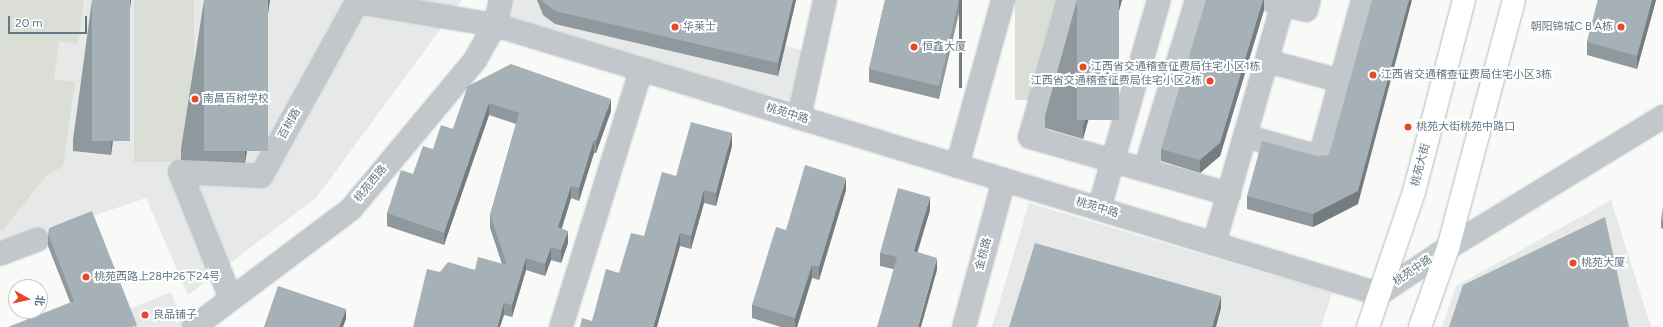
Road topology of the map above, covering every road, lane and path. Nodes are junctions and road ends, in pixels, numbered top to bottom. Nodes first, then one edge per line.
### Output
1 (501, 0) edge
2 (825, 0) edge
3 (1003, 0) edge
4 (1069, 0) edge
5 (1159, 0) edge
6 (1197, 0) edge
7 (1309, 0) edge
8 (1363, 0) edge
9 (1464, 0) edge
10 (1514, 0) edge
11 (1276, 2) edge
12 (495, 25) junction
13 (1267, 61) junction
14 (640, 70) junction
15 (1341, 81) junction
16 (1663, 117) edge
17 (799, 118) junction
18 (1245, 136) junction
19 (1113, 160) junction
20 (957, 166) junction
21 (1145, 170) junction
22 (1004, 180) junction
23 (1229, 194) junction
24 (1099, 209) junction
25 (37, 240) dead end
26 (1214, 244) junction
27 (1448, 248) junction
28 (0, 254) edge
29 (1379, 294) junction
30 (231, 299) junction
31 (194, 327) edge
32 (561, 327) edge
33 (964, 327) edge
34 (1368, 327) edge
35 (1420, 327) edge

1 - 12 street, 桃苑西路
2 - 17 street
3 - 20 street
4 - 19 street
5 - 19 street
6 - 21 street
7 - 11 street
8 - 15 street
9 - 29 main road, 桃苑大街
10 - 27 main road
11 - 13 street
12 - 14 street, 桃苑中路
12 - 30 street, 桃苑西路
12 - 30 street, 百树路
13 - 15 street
13 - 18 street
14 - 17 street, 桃苑中路
14 - 32 street
15 - 18 street
16 - 27 street, 桃苑中路
17 - 20 street, 桃苑中路
18 - 23 street
19 - 21 street
19 - 24 street
20 - 22 street, 桃苑中路
21 - 23 street
22 - 24 street, 桃苑中路
22 - 33 street, 金桃路
23 - 26 street
24 - 26 street, 桃苑中路
25 - 28 street
26 - 29 street, 桃苑中路
27 - 29 street, 桃苑中路
27 - 35 main road
29 - 34 main road, 桃苑大街
30 - 31 street, 桃苑西路

